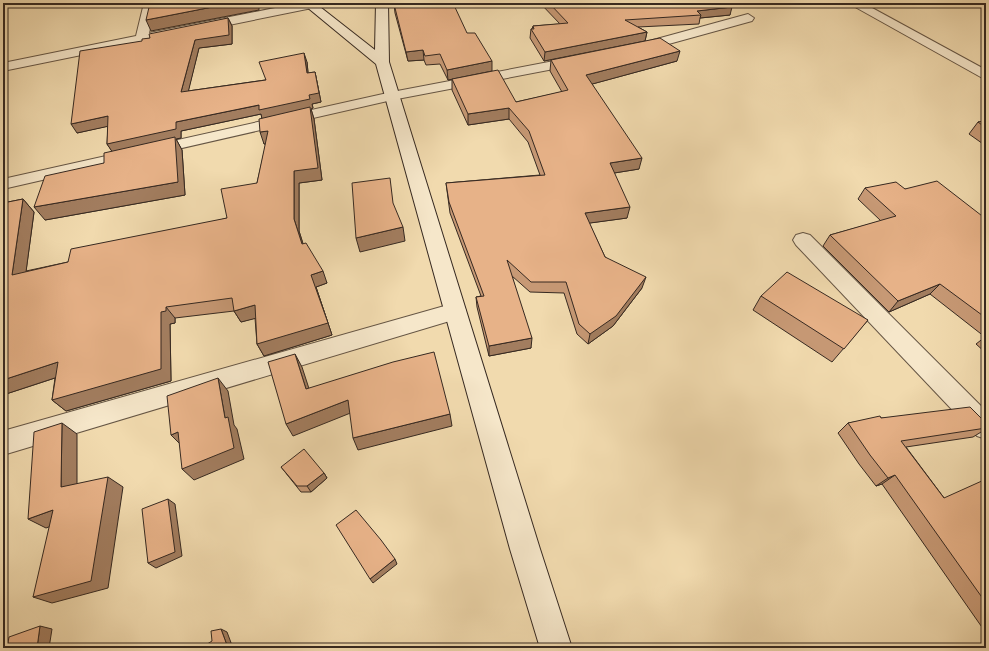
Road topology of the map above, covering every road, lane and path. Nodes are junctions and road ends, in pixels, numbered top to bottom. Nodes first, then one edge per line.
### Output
1 (150, 3) edge
2 (382, 3) edge
3 (854, 3) edge
4 (311, 4) edge
5 (737, 10) dead end
6 (142, 38) junction
7 (620, 52) edge
8 (597, 56) edge
9 (986, 61) edge
10 (382, 62) junction
11 (964, 62) junction
12 (3, 67) edge
13 (986, 76) edge
14 (392, 96) junction
15 (3, 184) edge
16 (803, 240) dead end
17 (455, 311) junction
18 (986, 428) edge
19 (3, 443) edge
20 (556, 648) edge

1 - 6 street
2 - 10 street
3 - 11 street
4 - 6 street
4 - 10 street
5 - 7 street
6 - 12 street
8 - 14 street
9 - 11 street
10 - 14 street
11 - 13 street
14 - 15 street
14 - 17 street
16 - 18 street
17 - 19 street
17 - 20 street

